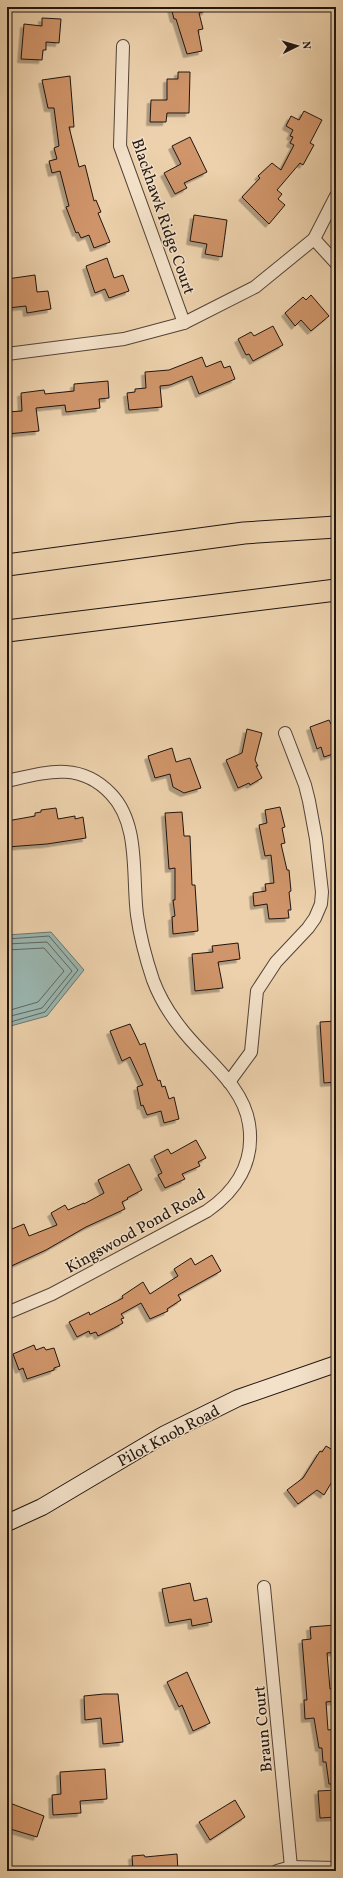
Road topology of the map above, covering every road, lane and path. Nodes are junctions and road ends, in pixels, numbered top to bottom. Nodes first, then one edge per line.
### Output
1 (123, 46) dead end
2 (336, 196) edge
3 (314, 239) junction
4 (336, 263) edge
5 (184, 323) junction
6 (7, 354) edge
7 (336, 528) edge
8 (7, 565) edge
9 (336, 590) edge
10 (7, 631) edge
11 (285, 733) dead end
12 (7, 782) edge
13 (229, 1082) junction
14 (7, 1313) edge
15 (336, 1364) edge
16 (7, 1523) edge
17 (264, 1587) dead end
18 (290, 1867) junction
19 (336, 1868) edge
20 (277, 1871) edge

1 - 5 street, Blackhawk Ridge Court
2 - 3 street
3 - 4 street
3 - 5 street
5 - 6 street
7 - 8 highway
9 - 10 highway
11 - 13 street
12 - 13 street, Kingswood Pond Road
13 - 14 street, Kingswood Pond Road
15 - 16 main road, Pilot Knob Road
17 - 18 street, Braun Court
18 - 19 street
18 - 20 street

